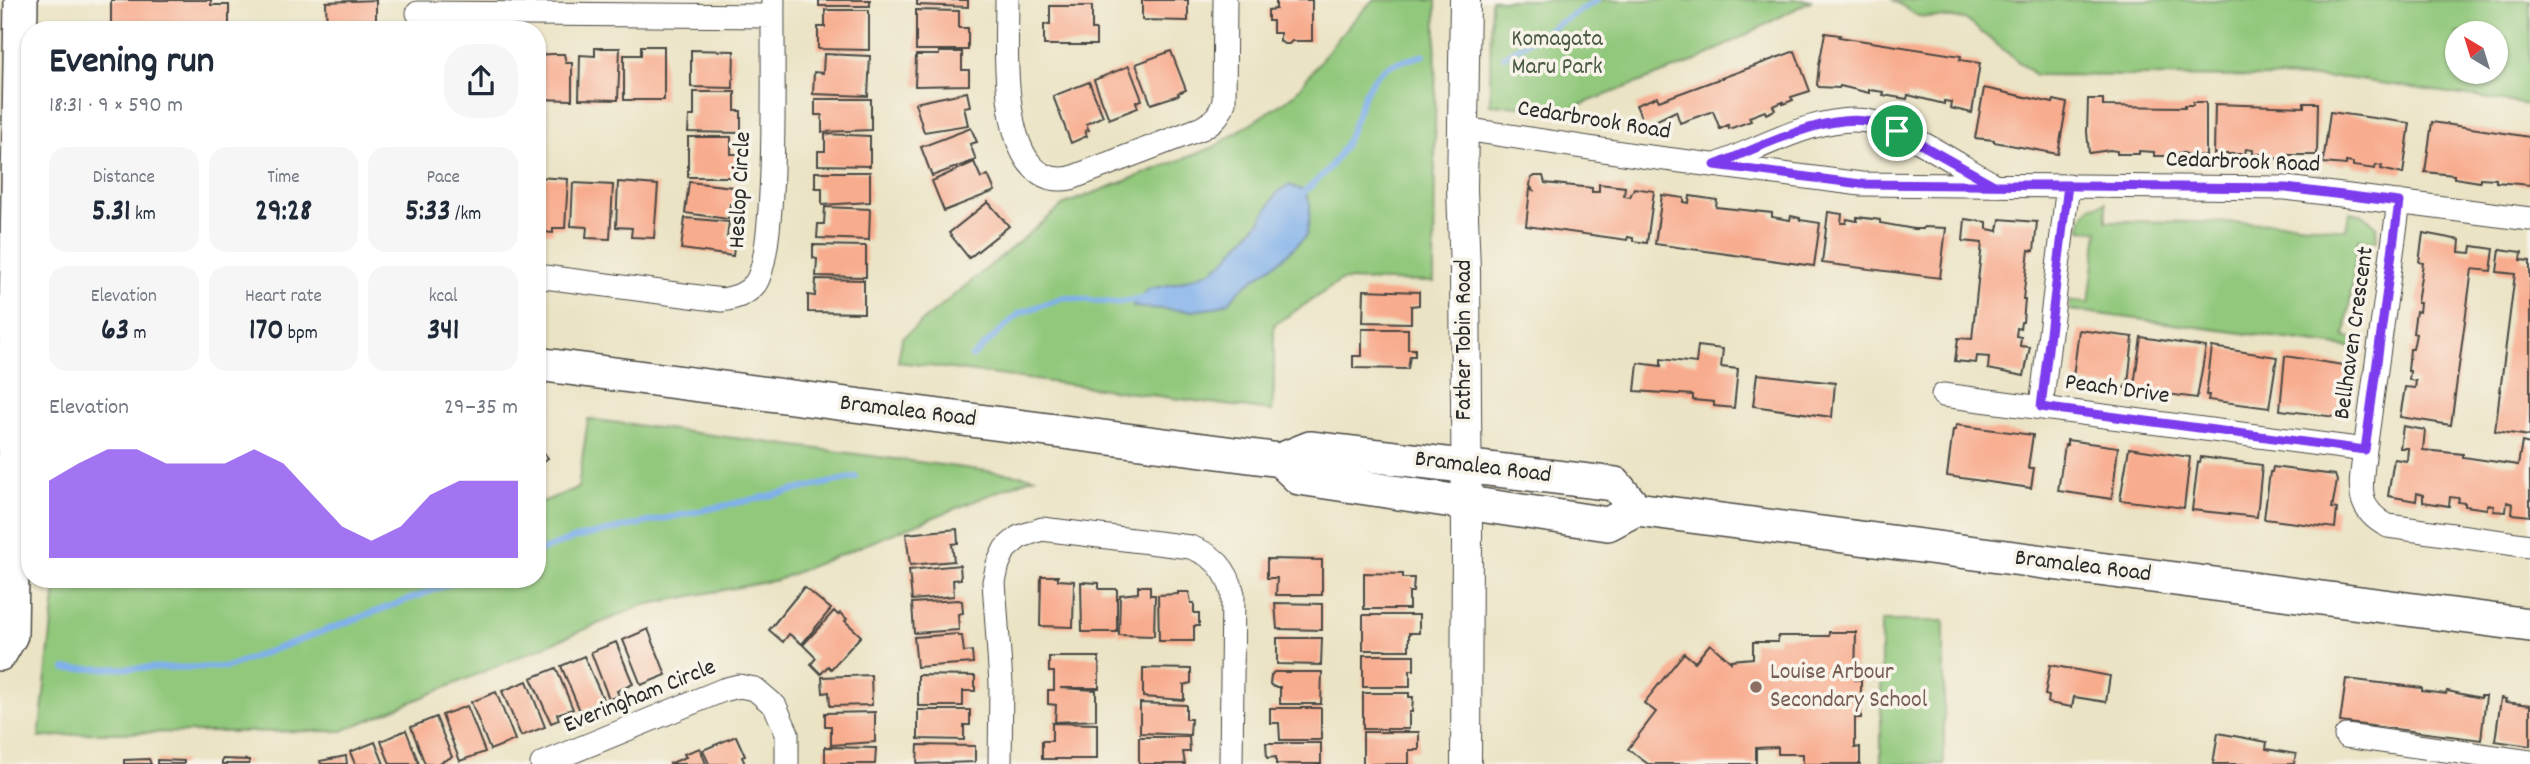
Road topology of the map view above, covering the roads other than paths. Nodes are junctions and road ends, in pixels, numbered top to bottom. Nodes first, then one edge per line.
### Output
1 (21, 0) edge
2 (1007, 0) edge
3 (1225, 0) edge
4 (1465, 0) edge
5 (773, 8) edge
6 (418, 14) edge
7 (1464, 129) junction
8 (1715, 165) junction
9 (1994, 185) junction
10 (2068, 185) junction
11 (2399, 202) junction
12 (2530, 219) edge
13 (16, 273) edge
14 (546, 276) edge
15 (15, 316) edge
16 (546, 365) edge
17 (1943, 395) dead end
18 (2041, 407) junction
19 (2365, 450) junction
20 (1279, 460) junction
21 (1466, 466) junction
22 (1467, 503) junction
23 (1636, 509) junction
24 (2530, 546) edge
25 (2530, 625) edge
26 (0, 654) edge
27 (2346, 736) dead end
28 (2444, 757) edge
29 (2530, 762) edge
30 (542, 764) edge
31 (787, 764) edge
32 (1000, 764) edge
33 (1231, 764) edge
34 (1466, 764) edge

1 - 13 main road
2 - 3 street
4 - 7 street, Father Tobin Road
5 - 6 street
5 - 14 street, Heslop Circle
7 - 8 street, Cedarbrook Road
7 - 21 street, Father Tobin Road
8 - 9 street, Cedarbrook Road
8 - 9 street, Cedarbrook Road
9 - 10 street, Cedarbrook Road
10 - 11 street, Cedarbrook Road
10 - 18 street, Peach Drive
11 - 12 street, Cedarbrook Road
11 - 19 street, Bellhaven Crescent
13 - 15 main road
15 - 26 main road
16 - 20 main road, Bramalea Road
17 - 18 street
18 - 19 street, Peach Drive
19 - 24 street, Bellhaven Crescent
20 - 21 main road, Bramalea Road
20 - 22 main road, Bramalea Road
21 - 22 street, Father Tobin Road
21 - 23 main road, Bramalea Road
22 - 23 main road, Bramalea Road
22 - 34 street, Father Tobin Road
23 - 25 main road, Bramalea Road
27 - 28 street
28 - 29 street
30 - 31 street, Everingham Circle
32 - 33 street

